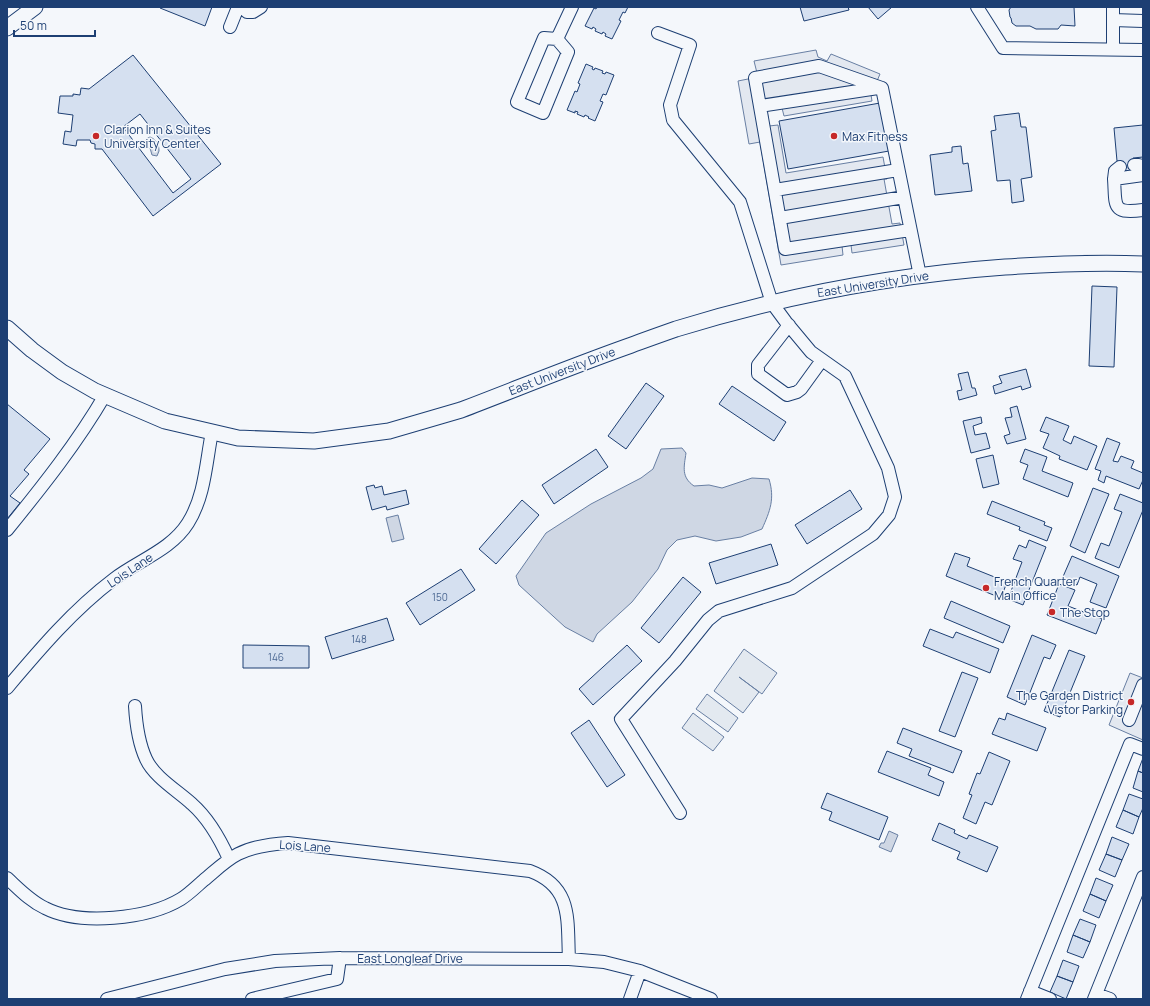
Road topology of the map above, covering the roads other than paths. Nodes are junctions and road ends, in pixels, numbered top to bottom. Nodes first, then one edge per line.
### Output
1 (35, 7) edge
2 (238, 7) edge
3 (242, 7) edge
4 (261, 7) edge
5 (572, 7) edge
6 (977, 7) edge
7 (1114, 7) edge
8 (1113, 20) junction
9 (1143, 21) edge
10 (7, 28) edge
11 (230, 28) dead end
12 (658, 33) dead end
13 (557, 39) junction
14 (1113, 50) junction
15 (1143, 50) edge
16 (882, 88) junction
17 (760, 106) junction
18 (1120, 167) dead end
19 (898, 170) junction
20 (1143, 175) edge
21 (1114, 179) junction
22 (775, 190) junction
23 (904, 197) junction
24 (1143, 210) edge
25 (780, 218) junction
26 (910, 230) junction
27 (1143, 264) edge
28 (920, 276) junction
29 (772, 303) junction
30 (789, 325) junction
31 (7, 328) edge
32 (822, 360) junction
33 (105, 395) junction
34 (212, 432) junction
35 (7, 530) edge
36 (1143, 685) edge
37 (7, 688) edge
38 (136, 706) dead end
39 (1129, 720) dead end
40 (1143, 749) edge
41 (680, 813) dead end
42 (229, 859) junction
43 (1143, 877) edge
44 (7, 878) edge
45 (340, 958) junction
46 (569, 959) junction
47 (640, 971) junction
48 (137, 995) edge
49 (1029, 995) edge
50 (1095, 996) edge
51 (107, 999) edge
52 (252, 999) edge
53 (630, 999) edge
54 (711, 999) edge
55 (1050, 999) edge
56 (1110, 999) edge

1 - 10 main road
2 - 11 street
3 - 4 street
5 - 13 street
6 - 14 street
7 - 8 street
8 - 9 street
8 - 14 street
12 - 29 street
13 - 13 street
14 - 15 street
16 - 17 street
16 - 17 street
16 - 19 street
17 - 22 street
18 - 21 street
19 - 22 street
19 - 23 street
20 - 21 street
21 - 24 street
22 - 25 street
23 - 25 street
23 - 26 street
25 - 26 street
26 - 28 street
27 - 28 main road, East University Drive
28 - 29 main road, East University Drive
29 - 30 street
29 - 34 main road, East University Drive
30 - 32 street
30 - 32 street
31 - 33 main road, East University Drive
32 - 41 street
33 - 34 main road, East University Drive
33 - 35 street
34 - 37 street, Lois Lane
36 - 39 street
38 - 42 street
40 - 49 street
42 - 44 street, Lois Lane
42 - 46 street, Lois Lane
43 - 50 street
45 - 46 street, East Longleaf Drive
45 - 48 street, East Longleaf Drive
45 - 52 street
46 - 47 street, East Longleaf Drive
47 - 53 street
47 - 54 street, East Longleaf Drive
48 - 51 street, East Longleaf Drive
49 - 55 street
50 - 56 street

